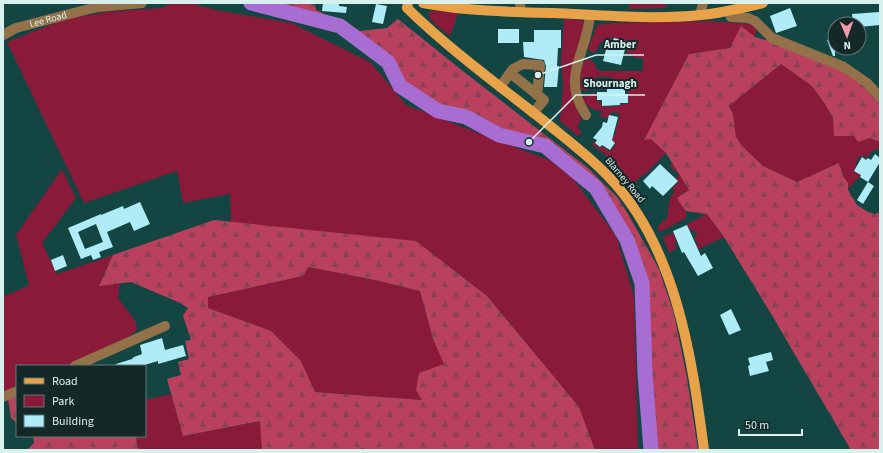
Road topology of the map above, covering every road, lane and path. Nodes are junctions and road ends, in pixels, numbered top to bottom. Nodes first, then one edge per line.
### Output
1 (142, 3) edge
2 (408, 3) edge
3 (423, 3) edge
4 (703, 3) edge
5 (763, 3) edge
6 (520, 7) edge
7 (728, 11) junction
8 (590, 15) junction
9 (700, 15) junction
10 (3, 35) edge
11 (510, 73) junction
12 (500, 87) junction
13 (537, 95) junction
14 (880, 97) edge
15 (533, 113) junction
16 (586, 116) dead end
17 (165, 326) dead end
18 (77, 365) edge
19 (16, 391) edge
20 (3, 397) edge
21 (704, 450) edge

1 - 10 street, Lee Road
2 - 12 main road, Blarney Road
3 - 6 main road
4 - 9 street
5 - 7 main road
6 - 8 main road
7 - 9 main road
7 - 14 street
8 - 9 main road
8 - 16 street
11 - 12 street
11 - 13 street
11 - 13 street
12 - 15 main road, Blarney Road
13 - 15 street
15 - 21 main road, Blarney Road
17 - 18 street
19 - 20 street

